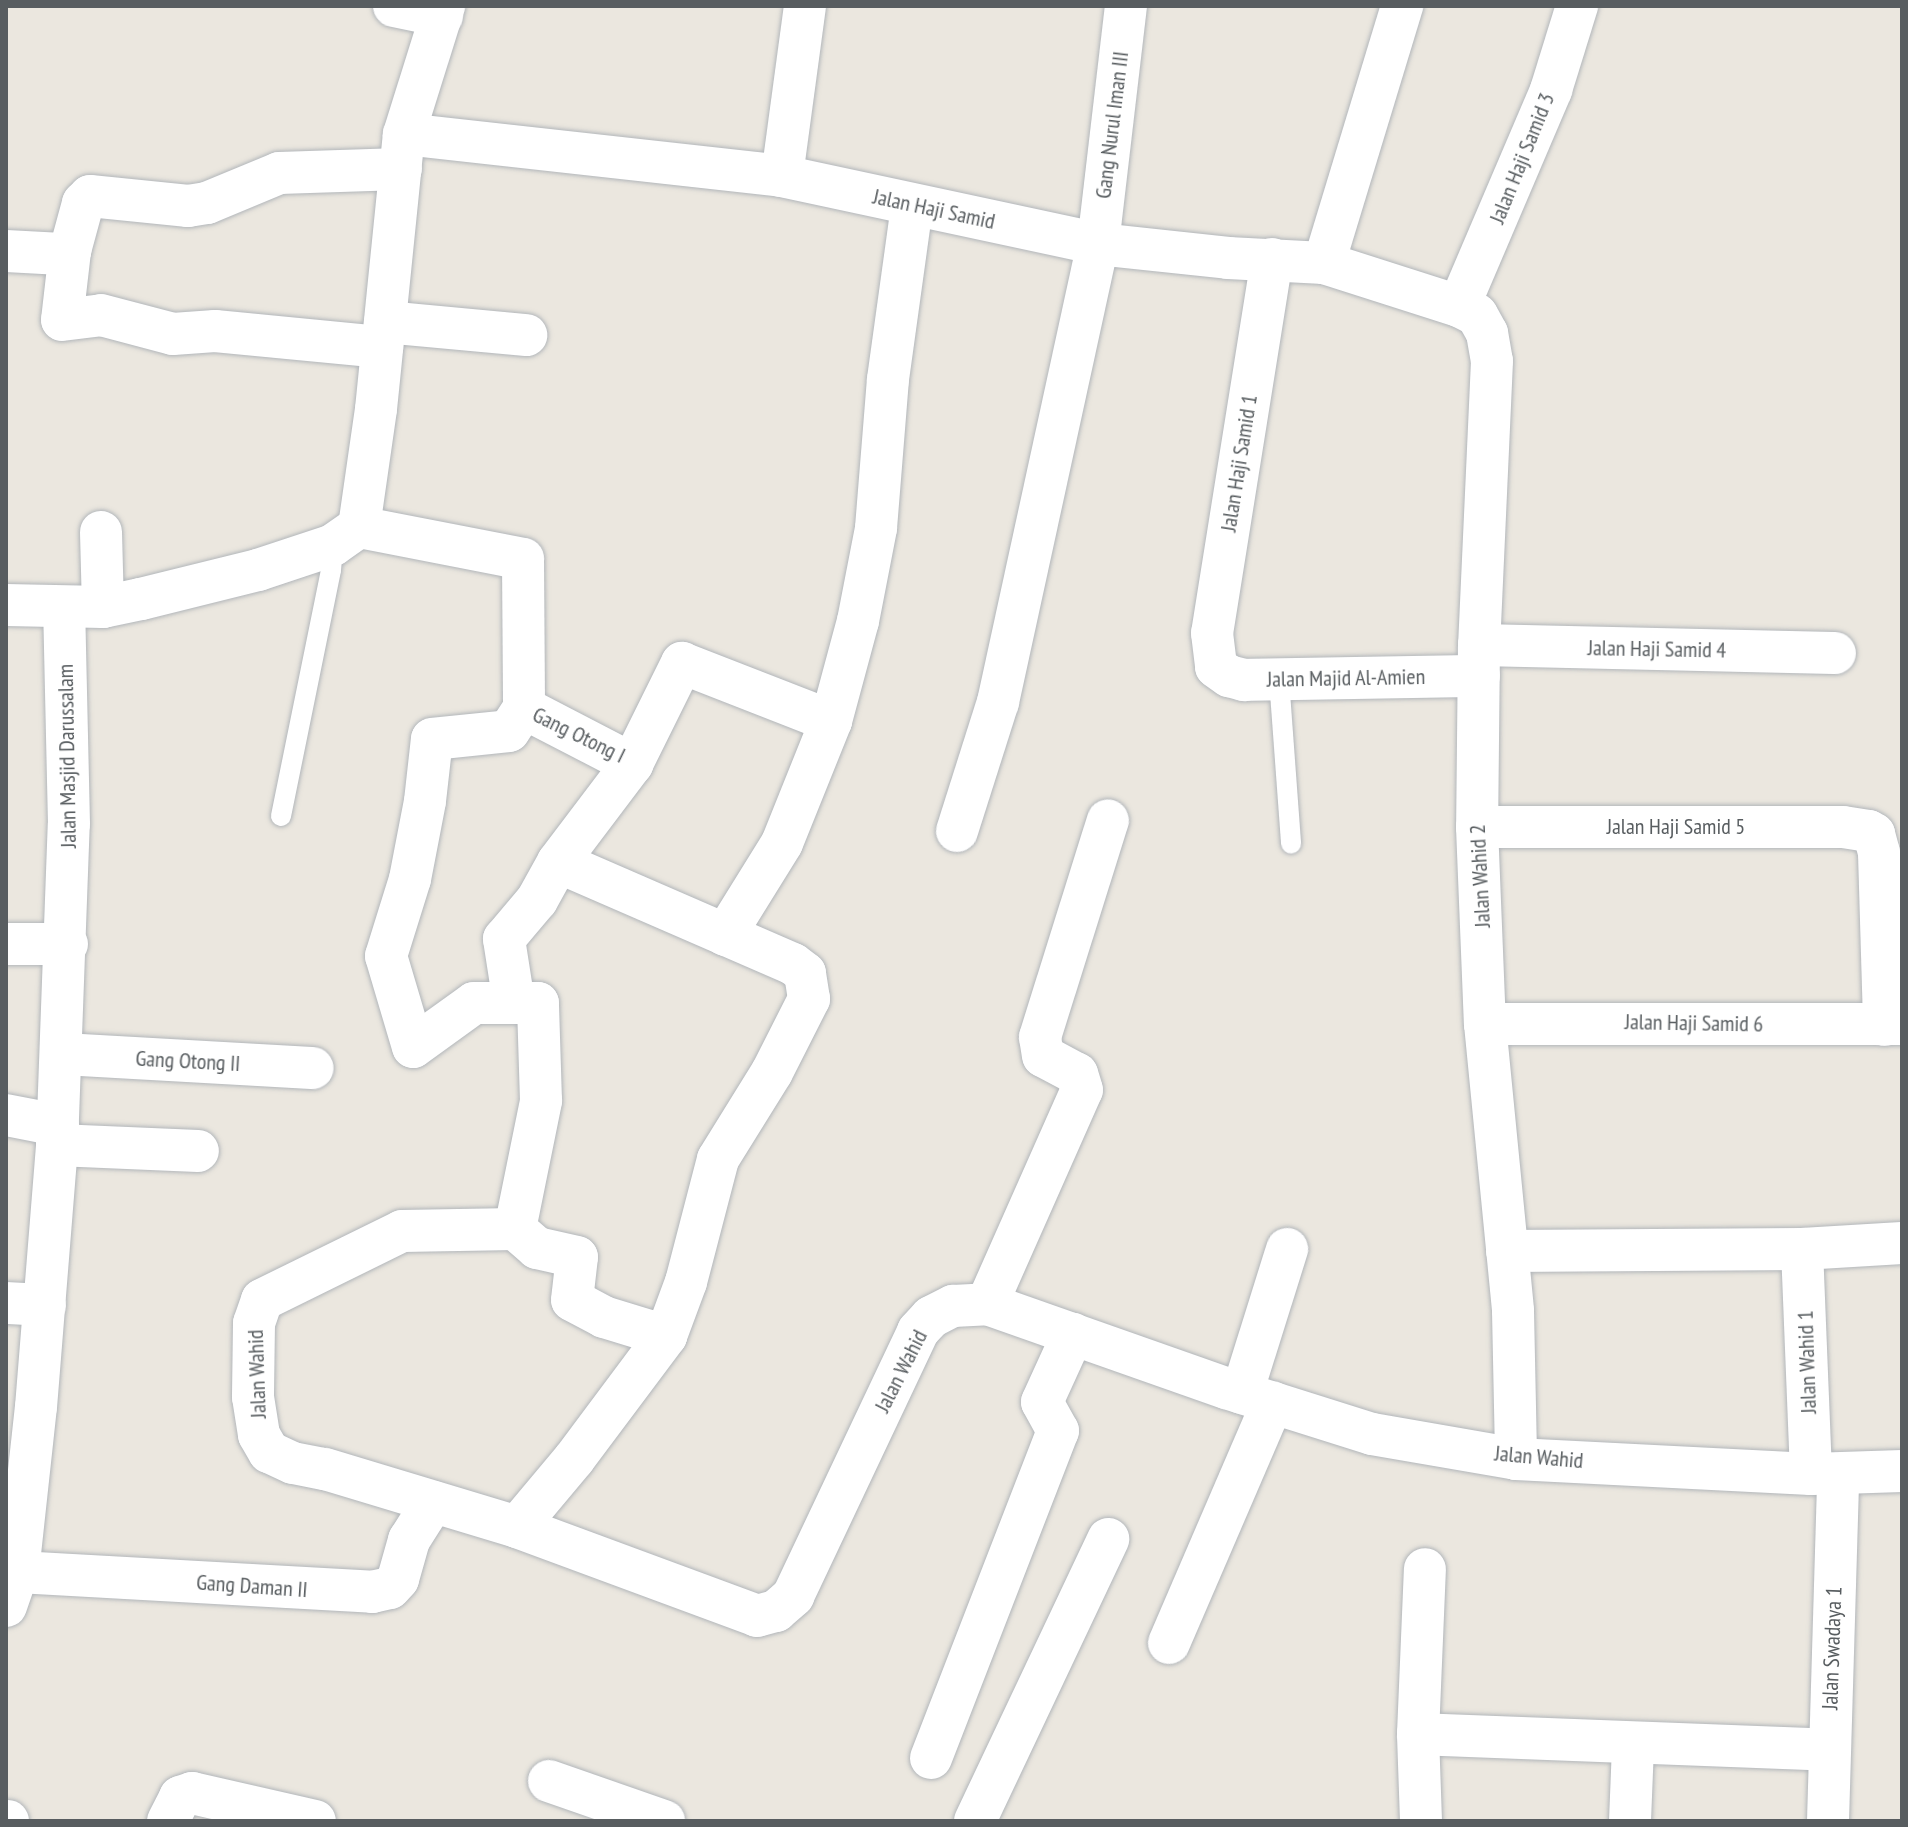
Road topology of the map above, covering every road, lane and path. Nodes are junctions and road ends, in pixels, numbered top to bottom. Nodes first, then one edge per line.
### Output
1 (394, 6) edge
2 (805, 6) edge
3 (1126, 6) edge
4 (1402, 6) edge
5 (1577, 6) edge
6 (443, 11) edge
7 (402, 151) junction
8 (782, 176) junction
9 (912, 205) junction
10 (1098, 244) junction
11 (6, 251) edge
12 (70, 251) junction
13 (1272, 259) junction
14 (1324, 263) junction
15 (1459, 306) junction
16 (383, 334) junction
17 (526, 335) dead end
18 (101, 532) dead end
19 (346, 536) junction
20 (6, 605) edge
21 (84, 607) junction
22 (1835, 653) dead end
23 (1479, 661) junction
24 (1216, 667) joint
25 (1279, 679) junction
26 (524, 708) junction
27 (831, 721) junction
28 (632, 764) junction
29 (281, 816) dead end
30 (1108, 820) dead end
31 (1477, 827) junction
32 (957, 831) dead end
33 (1291, 844) dead end
34 (558, 862) junction
35 (725, 935) junction
36 (6, 944) edge
37 (67, 944) junction
38 (514, 1003) junction
39 (1485, 1024) junction
40 (1893, 1025) edge
41 (62, 1054) junction
42 (313, 1068) dead end
43 (6, 1115) edge
44 (58, 1135) junction
45 (198, 1151) dead end
46 (515, 1229) junction
47 (1902, 1243) edge
48 (1287, 1249) dead end
49 (1802, 1249) junction
50 (1507, 1251) junction
51 (26, 1304) edge
52 (987, 1304) junction
53 (1073, 1334) junction
54 (666, 1336) junction
55 (1258, 1398) junction
56 (1516, 1459) junction
57 (1902, 1471) edge
58 (1825, 1474) junction
59 (433, 1502) junction
60 (517, 1527) junction
61 (1108, 1539) dead end
62 (1425, 1569) dead end
63 (12, 1589) edge
64 (1169, 1643) dead end
65 (1418, 1734) junction
66 (1633, 1745) junction
67 (1828, 1750) junction
68 (931, 1758) dead end
69 (549, 1781) dead end
70 (168, 1821) edge
71 (315, 1821) edge
72 (664, 1821) edge
73 (975, 1821) edge
74 (1421, 1821) edge
75 (1630, 1821) edge
76 (1828, 1821) edge

1 - 6 street
2 - 8 street
3 - 10 street, Gang Nurul Iman III
4 - 14 street
5 - 15 street, Jalan Haji Samid 3
6 - 7 street
7 - 8 street, Jalan Haji Samid
7 - 12 street, Jalan Haji Samid
7 - 16 street
8 - 9 street, Jalan Haji Samid
9 - 10 street, Jalan Haji Samid
9 - 27 street
10 - 13 street, Jalan Haji Samid
10 - 32 street, Gang Nurul Iman III
11 - 12 street
12 - 16 street
13 - 14 street, Jalan Haji Samid
13 - 24 street, Jalan Haji Samid 1
14 - 15 street, Jalan Haji Samid
15 - 23 street, Jalan Wahid 2
16 - 17 street
16 - 19 street
18 - 21 street, Jalan Masjid Darussalam
19 - 21 street
19 - 26 street, Gang Otong I
19 - 29 lane
20 - 21 street
21 - 37 street, Jalan Masjid Darussalam
22 - 23 street, Jalan Haji Samid 4
23 - 25 street, Jalan Majid Al-Amien
23 - 31 street, Jalan Wahid 2
24 - 25 street, Jalan Majid Al-Amien
25 - 33 lane
26 - 28 street, Gang Otong I
26 - 38 street
27 - 28 street, Gang Otong I
27 - 35 street
28 - 34 street
30 - 52 street
31 - 39 street, Jalan Wahid 2
31 - 40 street, Jalan Haji Samid 5
34 - 35 street
34 - 38 street
35 - 54 street
36 - 37 street
37 - 41 street, Jalan Masjid Darussalam
38 - 46 street
39 - 40 street, Jalan Haji Samid 6
39 - 50 street, Jalan Wahid 2
41 - 42 street, Gang Otong II
41 - 44 street, Jalan Masjid Darussalam
43 - 44 street
44 - 45 street
44 - 51 street, Jalan Masjid Darussalam
46 - 54 street
46 - 59 street, Jalan Wahid
47 - 49 street
48 - 55 street
49 - 50 street
49 - 58 street, Jalan Wahid 1
50 - 56 street, Jalan Wahid 2
51 - 63 street, Jalan Masjid Darussalam
52 - 53 street, Jalan Wahid
52 - 60 street, Jalan Wahid
53 - 55 street, Jalan Wahid
53 - 68 street
54 - 60 street
55 - 56 street, Jalan Wahid
55 - 64 street
56 - 58 street, Jalan Wahid
57 - 58 street, Jalan Wahid
58 - 67 street, Jalan Swadaya 1
59 - 60 street, Jalan Wahid
59 - 63 street, Gang Daman II
61 - 73 street
62 - 65 street
65 - 66 street
65 - 74 street
66 - 67 street
66 - 75 street
67 - 76 street, Jalan Swadaya 1
69 - 72 street
70 - 71 street

